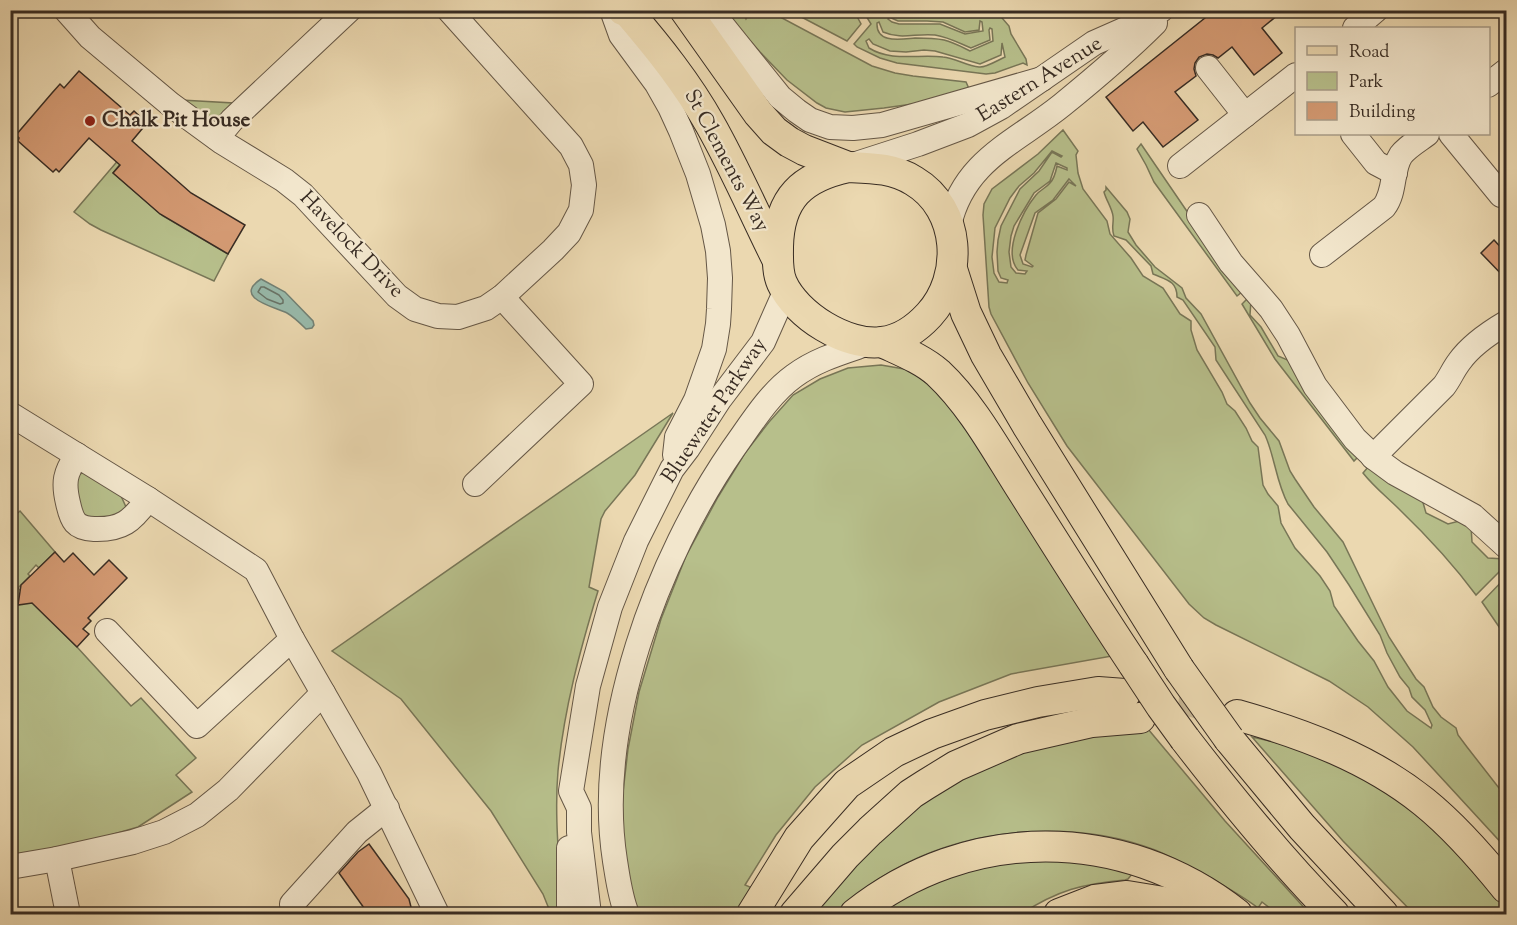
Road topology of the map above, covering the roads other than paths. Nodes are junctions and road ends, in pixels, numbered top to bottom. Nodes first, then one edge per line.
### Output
1 (66, 10) edge
2 (349, 10) edge
3 (449, 10) edge
4 (612, 10) edge
5 (623, 10) edge
6 (685, 10) edge
7 (710, 10) edge
8 (1162, 10) edge
9 (1376, 10) edge
10 (1356, 27) edge
11 (1208, 68) dead end
12 (1506, 71) edge
13 (1295, 76) edge
14 (1042, 79) junction
15 (1490, 83) edge
16 (1245, 115) junction
17 (1354, 135) edge
18 (1426, 135) edge
19 (1452, 135) edge
20 (217, 138) junction
21 (1180, 166) dead end
22 (848, 167) junction
23 (1395, 173) junction
24 (1501, 195) dead end
25 (1199, 215) dead end
26 (949, 225) junction
27 (1322, 255) dead end
28 (778, 261) junction
29 (952, 268) junction
30 (786, 290) junction
31 (502, 297) junction
32 (1506, 323) edge
33 (875, 343) junction
34 (10, 414) edge
35 (76, 455) junction
36 (1373, 457) junction
37 (672, 469) junction
38 (475, 483) dead end
39 (148, 499) junction
40 (1506, 546) edge
41 (107, 631) dead end
42 (292, 639) junction
43 (323, 693) junction
44 (1237, 726) junction
45 (571, 792) junction
46 (387, 808) junction
47 (57, 859) junction
48 (10, 867) edge
49 (1506, 888) edge
50 (68, 915) edge
51 (293, 915) edge
52 (437, 915) edge
53 (569, 915) edge
54 (589, 915) edge
55 (627, 915) edge
56 (752, 915) edge
57 (795, 915) edge
58 (855, 915) edge
59 (1059, 915) edge
60 (1209, 915) edge
61 (1237, 915) edge
62 (1334, 915) edge
63 (1383, 915) edge

1 - 20 street, Havelock Drive
2 - 20 street
3 - 31 street, Havelock Drive
4 - 37 street
5 - 28 main road, St Clements Way
6 - 22 main road, St Clements Way
7 - 14 street
8 - 14 street, Eastern Avenue
8 - 26 street, Eastern Avenue
9 - 10 street
11 - 16 street
12 - 15 street
13 - 16 street
14 - 22 street, Eastern Avenue
16 - 21 street
17 - 23 street
18 - 23 street
19 - 24 street
20 - 31 street, Havelock Drive
22 - 26 main road
22 - 28 main road
23 - 27 street
25 - 36 street
26 - 29 main road
28 - 30 main road
29 - 33 main road
29 - 44 main road, bridge
30 - 33 main road
30 - 37 street, Bluewater Parkway
31 - 38 street
32 - 36 street
33 - 55 street, Bluewater Parkway
33 - 62 main road, bridge
34 - 35 street
35 - 39 street
35 - 39 street
36 - 40 street
37 - 45 street, Bluewater Parkway
39 - 42 street
41 - 42 street
42 - 43 street
43 - 46 street
43 - 47 street
44 - 49 main road
44 - 63 main road
45 - 53 street
45 - 54 street, Bluewater Parkway
46 - 51 street
46 - 52 street
47 - 48 street
47 - 50 street
56 - 57 main road
58 - 61 main road
59 - 60 main road

